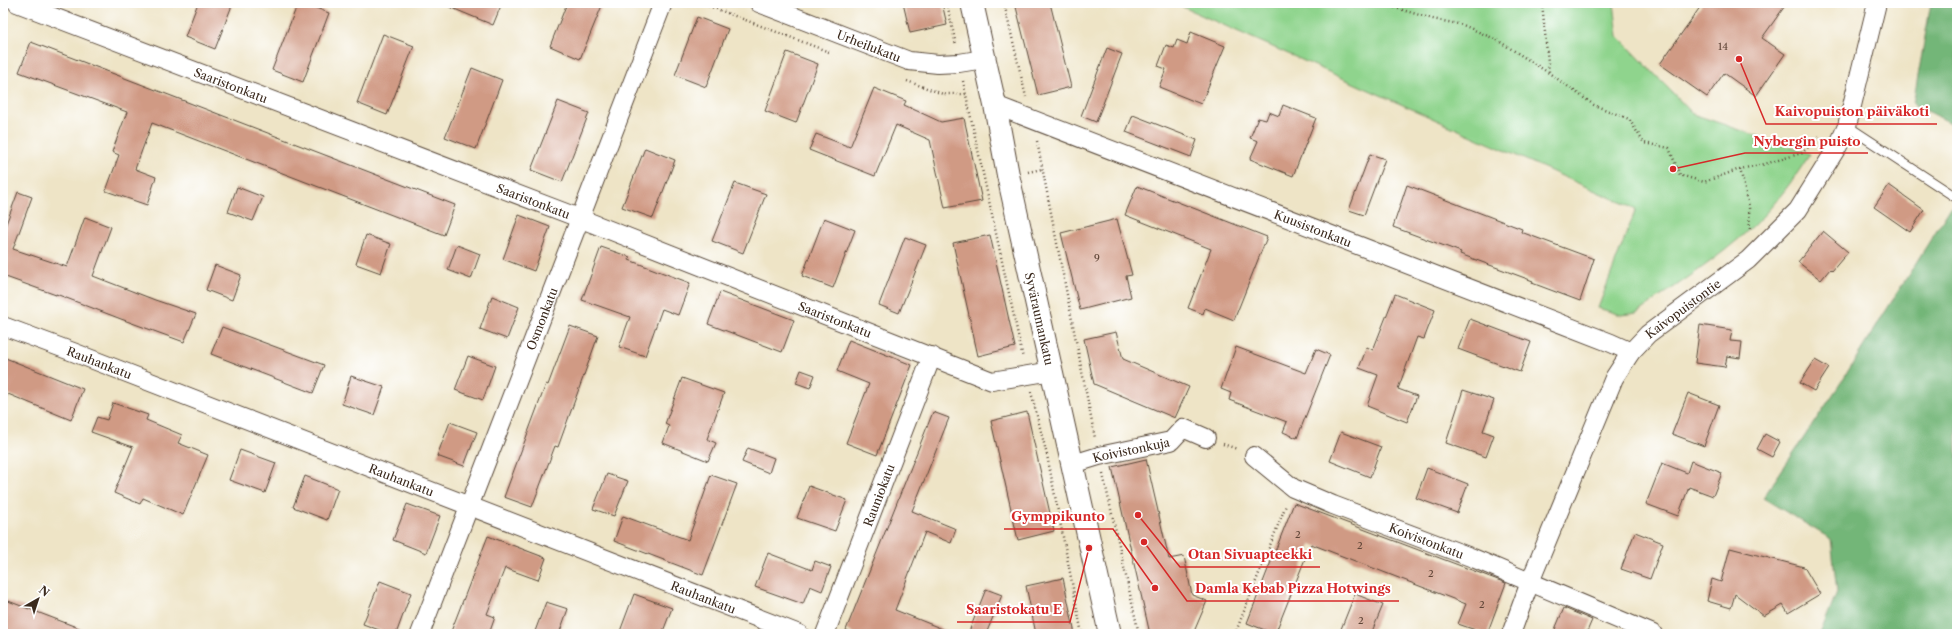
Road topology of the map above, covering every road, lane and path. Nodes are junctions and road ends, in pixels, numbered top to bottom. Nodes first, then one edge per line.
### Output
1 (17, 3) edge
2 (663, 3) edge
3 (759, 3) edge
4 (947, 3) edge
5 (972, 3) edge
6 (1004, 3) edge
7 (1379, 3) edge
8 (1542, 3) edge
9 (1877, 3) edge
10 (984, 58) junction
11 (959, 63) junction
12 (1549, 73) junction
13 (995, 105) junction
14 (1032, 120) junction
15 (1847, 126) junction
16 (1819, 137) dead end
17 (1740, 169) junction
18 (1957, 198) edge
19 (579, 218) junction
20 (1750, 238) dead end
21 (3, 326) edge
22 (1631, 352) junction
23 (932, 356) junction
24 (1052, 371) junction
25 (1027, 376) junction
26 (1206, 438) joint
27 (1099, 456) junction
28 (1254, 456) joint
29 (1073, 464) junction
30 (1293, 488) junction
31 (469, 506) junction
32 (1530, 582) junction
33 (420, 634) edge
34 (799, 634) edge
35 (825, 634) edge
36 (1082, 634) edge
37 (1110, 634) edge
38 (1139, 634) edge
39 (1235, 634) edge
40 (1511, 634) edge
41 (1653, 634) edge

1 - 19 street, Saaristonkatu
2 - 19 street, Osmonkatu
3 - 11 street, Urheilukatu
4 - 11 path
5 - 10 main road, Syväraumankatu
6 - 14 path
7 - 12 path
8 - 12 path
9 - 15 street, Kaivopuistontie
10 - 11 street, Urheilukatu
10 - 13 main road, Syväraumankatu
11 - 25 path
12 - 17 path
13 - 14 street, Kuusistonkatu
13 - 24 main road, Syväraumankatu
14 - 22 street, Kuusistonkatu
14 - 27 path
15 - 18 lane
15 - 22 street, Kaivopuistontie
16 - 17 path
17 - 20 path
19 - 23 street, Saaristonkatu
19 - 31 street, Osmonkatu
21 - 31 street, Rauhankatu
22 - 32 street, Kaivopuistontie
23 - 25 street, Saaristonkatu
23 - 35 street, Rauniokatu
24 - 25 street, Saaristonkatu
24 - 29 main road, Syväraumankatu
25 - 36 path
26 - 27 street, Koivistonkuja
26 - 28 path
27 - 29 street, Koivistonkuja
27 - 38 path
28 - 30 street, Koivistonkatu
29 - 37 main road, Syväraumankatu
30 - 32 street, Koivistonkatu
30 - 39 path
31 - 33 street, Osmonkatu
31 - 34 street, Rauhankatu
32 - 40 street, Kaivopuistontie
32 - 41 street, Koivistonkatu

